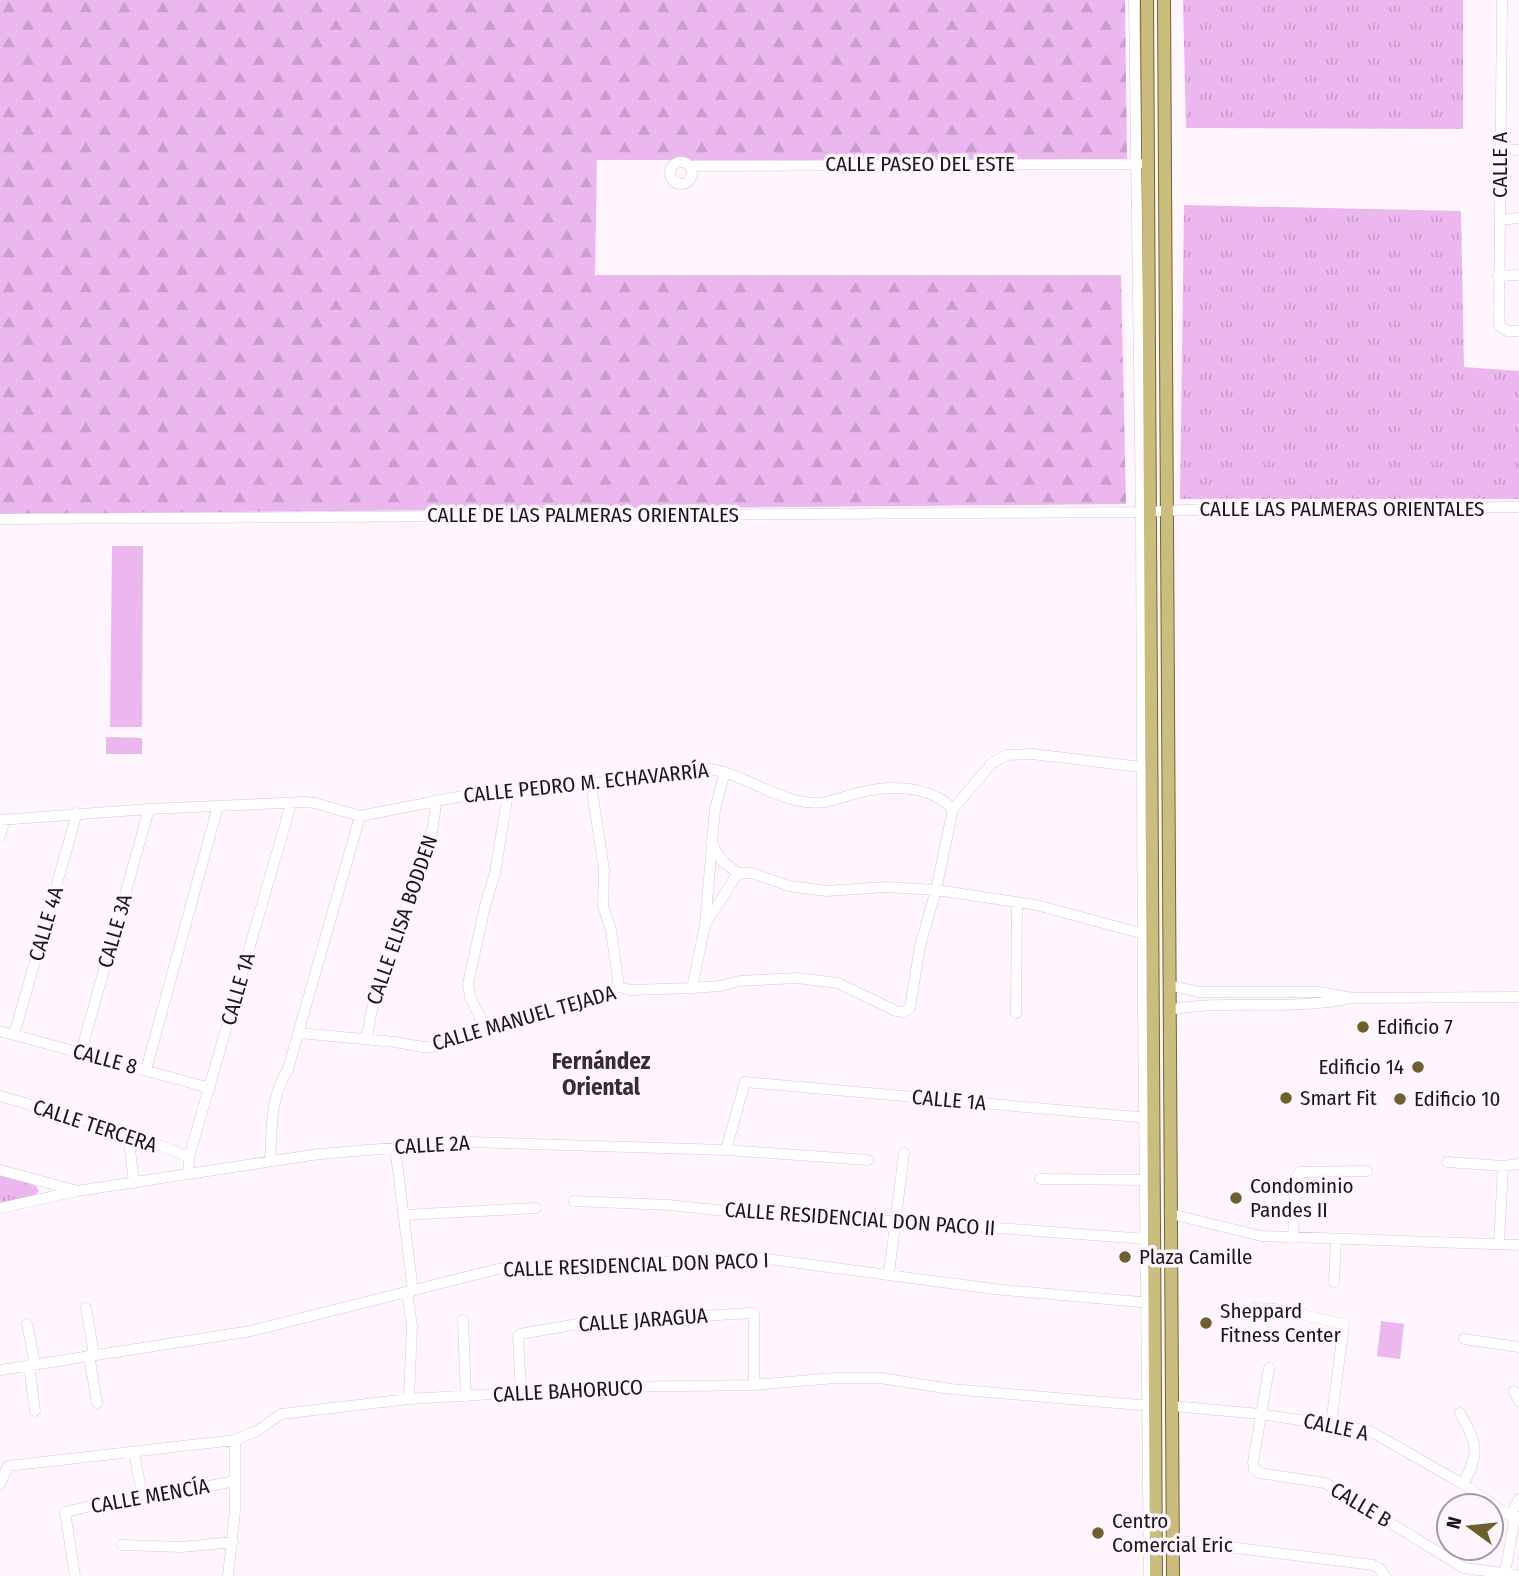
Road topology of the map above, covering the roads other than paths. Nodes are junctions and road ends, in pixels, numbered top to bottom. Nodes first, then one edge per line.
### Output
1 (1134, 0) edge
2 (1147, 0) edge
3 (1164, 0) edge
4 (1502, 0) edge
5 (1500, 149) junction
6 (1519, 150) edge
7 (1142, 164) junction
8 (692, 166) dead end
9 (1519, 218) edge
10 (1500, 220) junction
11 (1519, 275) edge
12 (1498, 276) junction
13 (1519, 331) edge
14 (1519, 507) edge
15 (1166, 511) junction
16 (1145, 512) junction
17 (0, 519) edge
18 (1147, 768) junction
19 (725, 772) junction
20 (591, 784) junction
21 (509, 787) junction
22 (436, 800) junction
23 (291, 804) junction
24 (218, 806) junction
25 (149, 809) junction
26 (953, 809) junction
27 (78, 813) junction
28 (360, 816) junction
29 (2, 819) edge
30 (0, 836) edge
31 (711, 842) junction
32 (738, 873) junction
33 (936, 890) junction
34 (1017, 903) junction
35 (705, 925) junction
36 (1148, 935) junction
37 (1169, 985) junction
38 (619, 987) junction
39 (692, 988) junction
40 (1320, 992) junction
41 (1353, 998) junction
42 (1519, 998) edge
43 (1320, 1004) junction
44 (1169, 1010) junction
45 (1016, 1013) dead end
46 (0, 1031) edge
47 (487, 1031) junction
48 (299, 1033) junction
49 (15, 1035) junction
50 (367, 1039) junction
51 (81, 1052) junction
52 (146, 1070) junction
53 (211, 1087) junction
54 (0, 1097) edge
55 (1149, 1118) junction
56 (128, 1133) junction
57 (395, 1147) junction
58 (726, 1150) junction
59 (904, 1153) dead end
60 (189, 1157) junction
61 (868, 1160) dead end
62 (270, 1161) junction
63 (1447, 1162) dead end
64 (1519, 1164) edge
65 (1503, 1167) junction
66 (0, 1170) edge
67 (1367, 1171) dead end
68 (188, 1174) junction
69 (1040, 1179) dead end
70 (1145, 1180) junction
71 (134, 1183) junction
72 (78, 1191) junction
73 (575, 1201) dead end
74 (0, 1208) edge
75 (537, 1208) dead end
76 (1171, 1214) junction
77 (404, 1215) junction
78 (895, 1221) junction
79 (1293, 1238) junction
80 (1146, 1239) junction
81 (1336, 1239) junction
82 (1499, 1244) junction
83 (1519, 1245) edge
84 (889, 1273) junction
85 (1334, 1282) dead end
86 (410, 1291) junction
87 (1150, 1303) junction
88 (86, 1308) dead end
89 (1254, 1308) dead end
90 (463, 1320) dead end
91 (27, 1324) dead end
92 (1464, 1339) dead end
93 (1519, 1347) edge
94 (92, 1355) junction
95 (32, 1364) junction
96 (1269, 1368) dead end
97 (0, 1370) edge
98 (754, 1385) junction
99 (521, 1392) junction
100 (466, 1397) junction
101 (409, 1399) junction
102 (97, 1403) dead end
103 (1152, 1406) junction
104 (1173, 1406) junction
105 (35, 1411) dead end
106 (1460, 1413) dead end
107 (1260, 1414) junction
108 (1331, 1424) junction
109 (235, 1440) junction
110 (134, 1453) junction
111 (4, 1465) edge
112 (234, 1481) junction
113 (0, 1484) edge
114 (1463, 1484) junction
115 (142, 1494) junction
116 (1519, 1499) edge
117 (1515, 1517) edge
118 (1173, 1540) junction
119 (233, 1542) junction
120 (122, 1545) dead end
121 (1369, 1564) junction
122 (1505, 1573) junction
123 (1519, 1575) edge
124 (75, 1576) edge
125 (228, 1576) edge
126 (1149, 1576) edge
127 (1156, 1576) edge
128 (1173, 1576) edge
129 (1370, 1576) edge
130 (1385, 1576) edge

1 - 7 street
2 - 7 main road
3 - 15 main road
4 - 5 street, CALLE A
5 - 6 street
5 - 10 street, CALLE A
7 - 8 street, CALLE PASEO DEL ESTE
7 - 16 main road
9 - 10 street
10 - 12 street, CALLE A
11 - 12 street
12 - 13 street, CALLE A
14 - 15 street, CALLE LAS PALMERAS ORIENTALES
15 - 16 street, CALLE DE LAS PALMERAS ORIENTALES
15 - 37 main road
16 - 17 street, CALLE DE LAS PALMERAS ORIENTALES
16 - 18 main road
18 - 26 street
18 - 36 main road
19 - 20 street, CALLE PEDRO M. ECHAVARRÍA
19 - 26 street, CALLE PEDRO M. ECHAVARRÍA
19 - 31 street
20 - 21 street, CALLE PEDRO M. ECHAVARRÍA
20 - 38 street
21 - 22 street, CALLE PEDRO M. ECHAVARRÍA
21 - 47 street
22 - 28 street, CALLE PEDRO M. ECHAVARRÍA
22 - 50 street, CALLE ELISA BODDEN
23 - 24 street, CALLE PEDRO M. ECHAVARRÍA
23 - 28 street, CALLE PEDRO M. ECHAVARRÍA
23 - 53 street, CALLE 1A
24 - 25 street, CALLE PEDRO M. ECHAVARRÍA
24 - 52 street
25 - 27 street, CALLE PEDRO M. ECHAVARRÍA
25 - 51 street, CALLE 3A
26 - 33 street
27 - 29 street, CALLE PEDRO M. ECHAVARRÍA
27 - 49 street, CALLE 4A
28 - 48 street
29 - 30 street
31 - 32 street
31 - 35 street
32 - 33 street
32 - 35 street
33 - 34 street
33 - 39 street, CALLE MANUEL TEJADA
34 - 36 street
34 - 45 street
35 - 39 street
36 - 55 main road
37 - 40 street
37 - 44 main road
38 - 39 street, CALLE MANUEL TEJADA
38 - 47 street, CALLE MANUEL TEJADA
40 - 41 street
40 - 43 street
41 - 42 street
41 - 43 street
43 - 44 street
44 - 76 main road
46 - 49 street, CALLE 8
47 - 50 street, CALLE MANUEL TEJADA
48 - 50 street, CALLE MANUEL TEJADA
48 - 62 street
49 - 51 street, CALLE 8
51 - 52 street, CALLE 8
52 - 53 street, CALLE 8
53 - 60 street, CALLE 1A
54 - 56 street, CALLE TERCERA
55 - 58 street, CALLE 1A
55 - 70 street
55 - 87 main road
56 - 60 street, CALLE TERCERA
56 - 71 street
57 - 58 street, CALLE 2A
57 - 62 street, CALLE 2A
57 - 77 street
58 - 61 street, CALLE 2A
59 - 78 street
60 - 68 street, CALLE 1A
62 - 68 street, CALLE 2A
63 - 65 street
64 - 65 street
65 - 82 street
66 - 72 street
67 - 79 street
68 - 71 street, CALLE 2A
69 - 70 street
70 - 80 street
71 - 72 street, CALLE 2A
72 - 74 street, CALLE 2A
73 - 78 street, CALLE RESIDENCIAL DON PACO II
75 - 77 street
76 - 79 street
76 - 104 main road
77 - 86 street
78 - 80 street, CALLE RESIDENCIAL DON PACO II
78 - 84 street
79 - 81 street
80 - 87 street
81 - 82 street
81 - 85 street
82 - 83 street
84 - 86 street, CALLE RESIDENCIAL DON PACO I
84 - 87 street, CALLE RESIDENCIAL DON PACO I
86 - 94 street, CALLE RESIDENCIAL DON PACO I
86 - 101 street
87 - 103 main road
88 - 94 street
89 - 108 street
90 - 100 street
91 - 95 street
92 - 93 street
94 - 95 street, CALLE RESIDENCIAL DON PACO I
94 - 102 street
95 - 97 street, CALLE RESIDENCIAL DON PACO I
95 - 105 street
96 - 107 street, CALLE B
98 - 99 street, CALLE BAHORUCO
98 - 99 street, CALLE JARAGUA
98 - 103 street, CALLE BAHORUCO
99 - 100 street, CALLE BAHORUCO
100 - 101 street, CALLE BAHORUCO
101 - 109 street, CALLE BAHORUCO
103 - 126 street
103 - 127 main road
104 - 107 street, CALLE A
104 - 118 main road
106 - 114 street
107 - 108 street, CALLE A
107 - 122 street, CALLE B
108 - 114 street, CALLE A
109 - 110 street, CALLE BAHORUCO
109 - 112 street
110 - 111 street, CALLE BAHORUCO
110 - 115 street
111 - 113 street, CALLE BAHORUCO
112 - 115 street, CALLE MENCÍA
112 - 119 street
114 - 117 street, CALLE A
115 - 124 street, CALLE MENCÍA
116 - 117 street
117 - 122 street
118 - 121 street
118 - 128 main road
119 - 120 street
119 - 125 street
121 - 129 street
121 - 130 street
122 - 123 street, CALLE B

